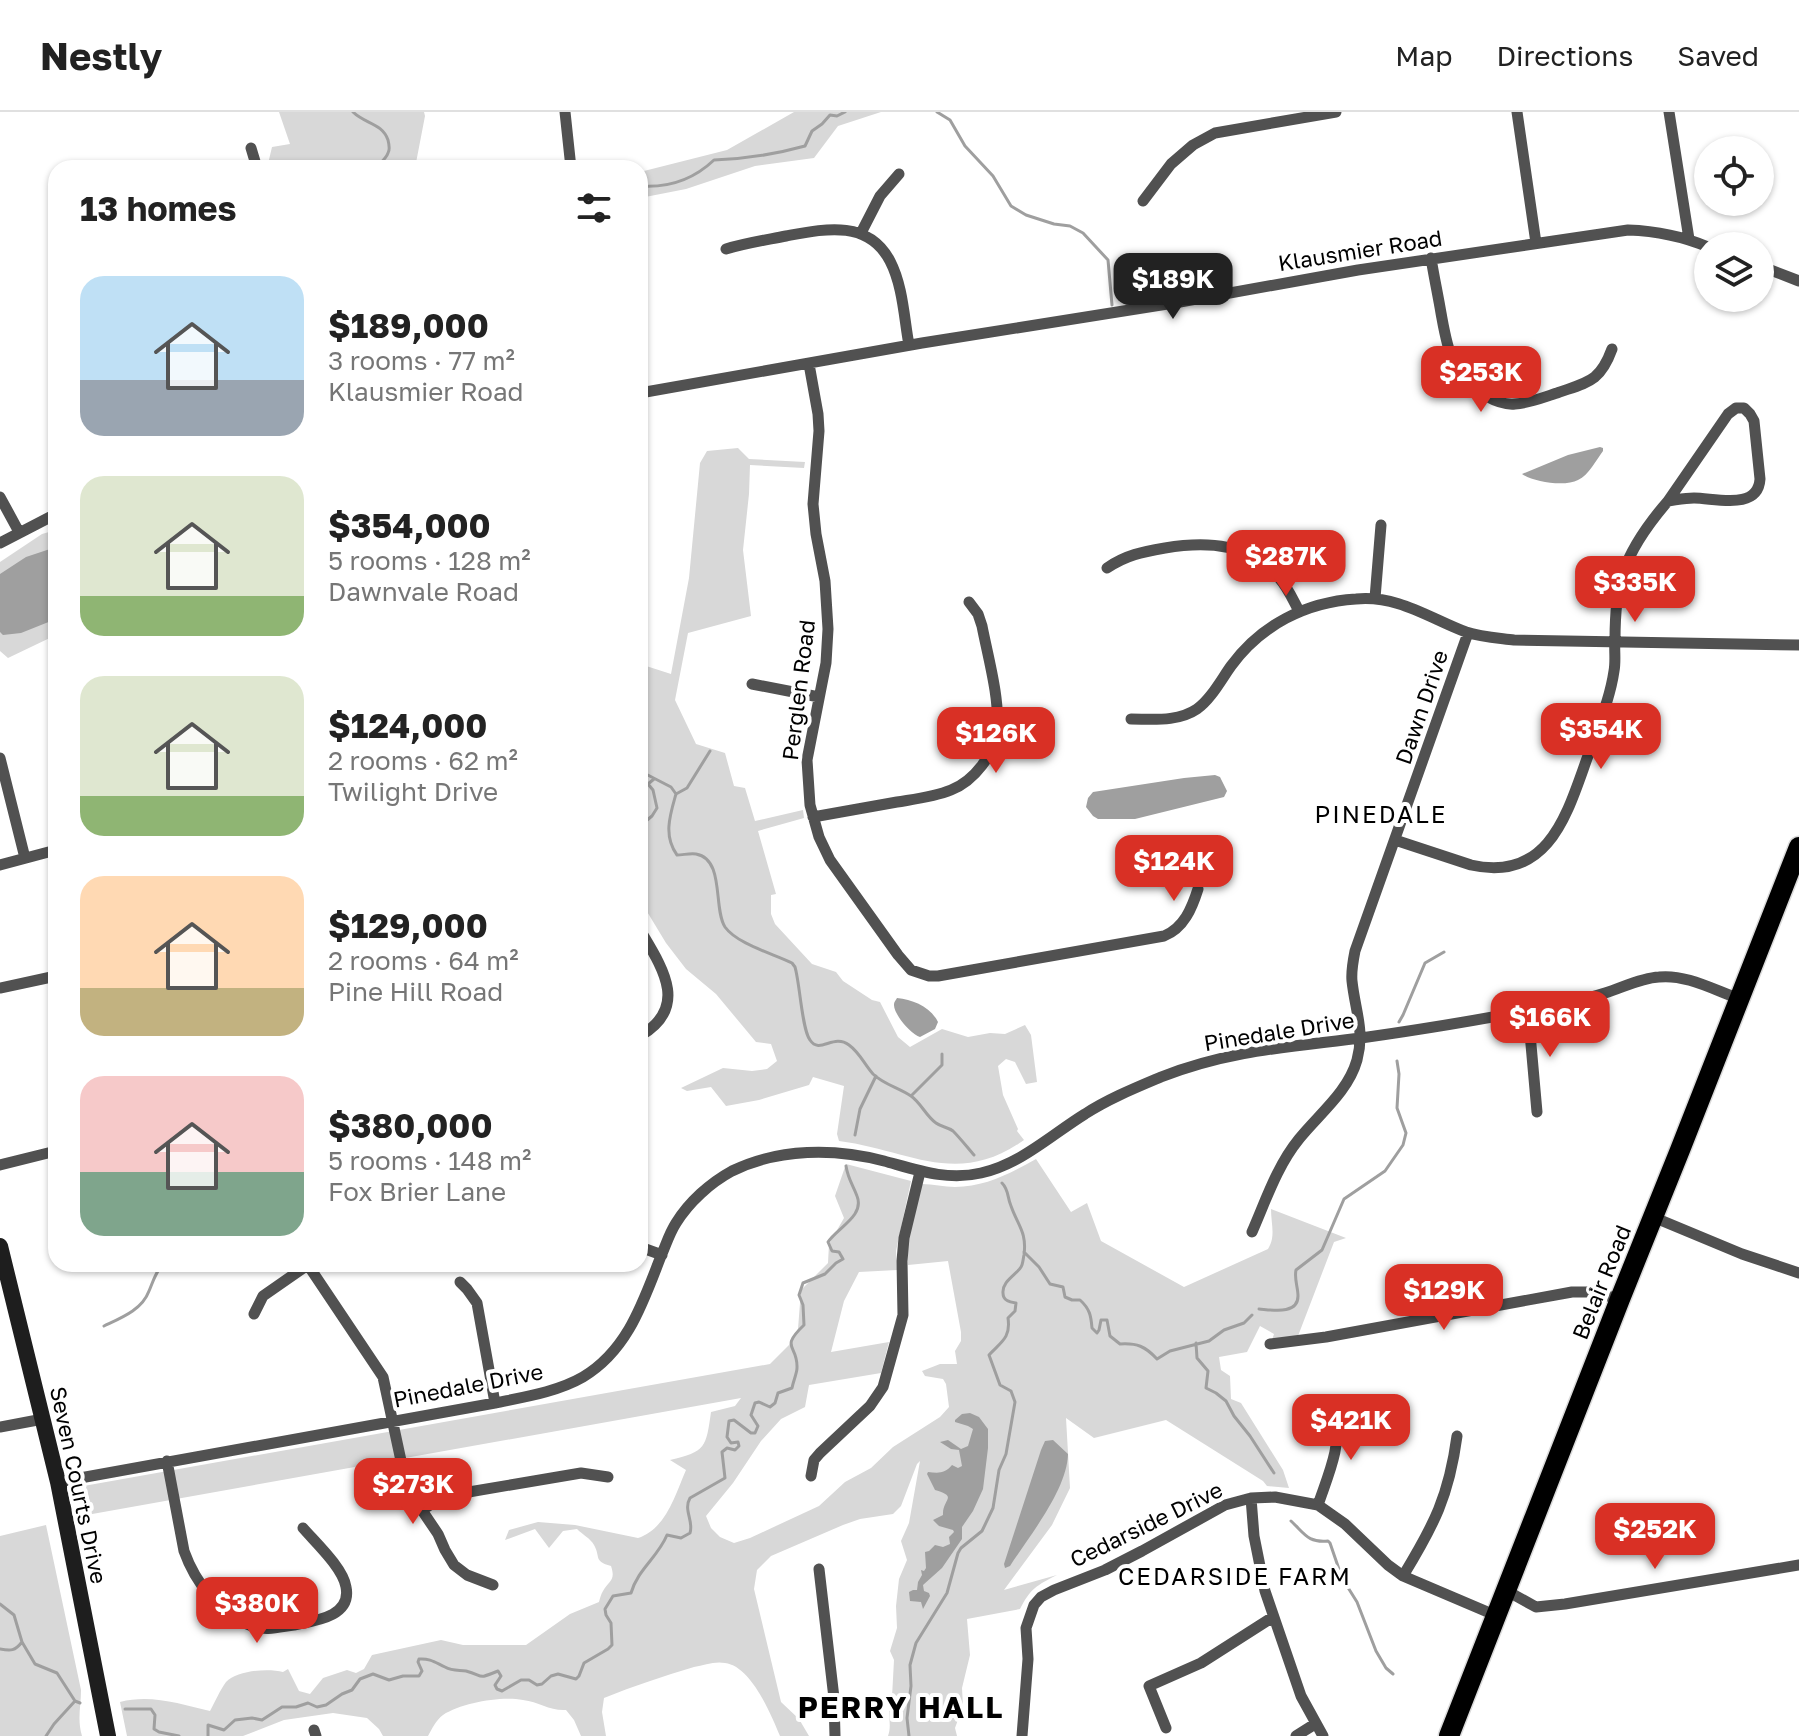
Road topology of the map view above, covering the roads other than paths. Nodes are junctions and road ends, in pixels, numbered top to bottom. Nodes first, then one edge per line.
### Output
1 (565, 112) edge
2 (1336, 112) edge
3 (1517, 112) edge
4 (1669, 112) edge
5 (1260, 118) edge
6 (251, 148) dead end
7 (255, 160) edge
8 (570, 160) edge
9 (899, 174) dead end
10 (1143, 201) dead end
11 (861, 233) junction
12 (1689, 239) junction
13 (1694, 241) edge
14 (1536, 243) junction
15 (726, 249) dead end
16 (1431, 258) junction
17 (1774, 271) edge
18 (1799, 281) edge
19 (909, 345) junction
20 (1612, 349) dead end
21 (809, 364) junction
22 (648, 392) edge
23 (0, 497) edge
24 (1668, 501) junction
25 (48, 518) edge
26 (1381, 525) dead end
27 (19, 532) junction
28 (0, 543) edge
29 (1107, 568) dead end
30 (1375, 598) junction
31 (969, 602) dead end
32 (1299, 611) junction
33 (1468, 633) junction
34 (1615, 641) junction
35 (1799, 645) edge
36 (752, 684) dead end
37 (819, 697) junction
38 (1131, 719) dead end
39 (0, 758) edge
40 (813, 817) junction
41 (1395, 840) junction
42 (1799, 847) edge
43 (48, 852) edge
44 (25, 858) junction
45 (0, 865) edge
46 (1793, 877) edge
47 (1198, 889) dead end
48 (648, 944) edge
49 (48, 978) edge
50 (0, 988) edge
51 (1740, 999) junction
52 (1528, 1011) junction
53 (648, 1031) edge
54 (1362, 1038) junction
55 (1537, 1112) dead end
56 (48, 1153) edge
57 (0, 1165) edge
58 (920, 1172) junction
59 (1653, 1217) junction
60 (1252, 1232) dead end
61 (0, 1246) edge
62 (648, 1250) edge
63 (662, 1255) junction
64 (298, 1272) edge
65 (314, 1272) edge
66 (1799, 1273) edge
67 (460, 1282) dead end
68 (1620, 1299) junction
69 (254, 1314) dead end
70 (1270, 1344) dead end
71 (495, 1403) junction
72 (1336, 1413) dead end
73 (43, 1419) junction
74 (393, 1420) junction
75 (0, 1427) edge
76 (1457, 1436) dead end
77 (167, 1461) junction
78 (811, 1476) dead end
79 (608, 1477) dead end
80 (58, 1482) junction
81 (1251, 1498) junction
82 (1318, 1505) junction
83 (422, 1510) junction
84 (303, 1528) dead end
85 (1799, 1565) edge
86 (819, 1569) dead end
87 (1403, 1576) junction
88 (493, 1585) dead end
89 (1507, 1591) junction
90 (1497, 1616) junction
91 (1273, 1617) junction
92 (1315, 1724) junction
93 (1166, 1728) dead end
94 (108, 1736) edge
95 (835, 1736) edge
96 (1022, 1736) edge
97 (1296, 1736) edge
98 (1323, 1736) edge
99 (1449, 1736) edge

1 - 8 street
2 - 5 street
3 - 14 street
4 - 12 street
5 - 10 street
6 - 7 street
9 - 11 street
11 - 15 street
11 - 19 street
12 - 13 street, Klausmier Road
12 - 14 street, Klausmier Road
14 - 16 street, Klausmier Road
16 - 19 street, Klausmier Road
16 - 20 street
17 - 18 street
19 - 21 street, Klausmier Road
21 - 22 street, Klausmier Road
21 - 37 street, Perglen Road
23 - 27 street
24 - 24 street
24 - 34 street
25 - 27 street
26 - 30 street
27 - 28 street
29 - 32 street
30 - 32 street
30 - 33 street
31 - 40 street
32 - 38 street
33 - 34 street
33 - 41 street, Dawn Drive
34 - 35 street
34 - 41 street
36 - 37 street
37 - 40 street, Perglen Road
39 - 44 street
40 - 47 street, Perglen Road
41 - 54 street, Dawn Drive
42 - 46 highway, Belair Road
43 - 44 street
44 - 45 street
46 - 51 highway, Belair Road
48 - 53 street
49 - 50 street
51 - 52 street, Pinedale Drive
51 - 59 highway, Belair Road
52 - 54 street, Pinedale Drive
52 - 55 street
54 - 58 street, Pinedale Drive
54 - 60 street, Dawn Drive
56 - 57 street
58 - 63 street, Pinedale Drive
58 - 78 street
59 - 66 street
59 - 68 highway, Belair Road
61 - 73 street, Seven Courts Drive
62 - 63 street
63 - 71 street, Pinedale Drive
64 - 69 street
65 - 74 street
67 - 71 street
68 - 70 street
68 - 89 highway, Belair Road
71 - 74 street, Pinedale Drive
72 - 82 street
73 - 75 street
73 - 80 street, Seven Courts Drive
74 - 77 street, Pinedale Drive
74 - 83 street
76 - 87 street
77 - 80 street, Pinedale Drive
77 - 84 street
79 - 83 street
80 - 94 street, Seven Courts Drive
81 - 82 street, Cedarside Drive
81 - 91 street
81 - 96 street, Cedarside Drive
82 - 87 street, Cedarside Drive
83 - 88 street
85 - 89 street
86 - 95 street
87 - 90 street, Cedarside Drive
89 - 90 highway, Belair Road
90 - 99 highway, Belair Road
91 - 92 street
91 - 93 street
92 - 97 street
92 - 98 street

